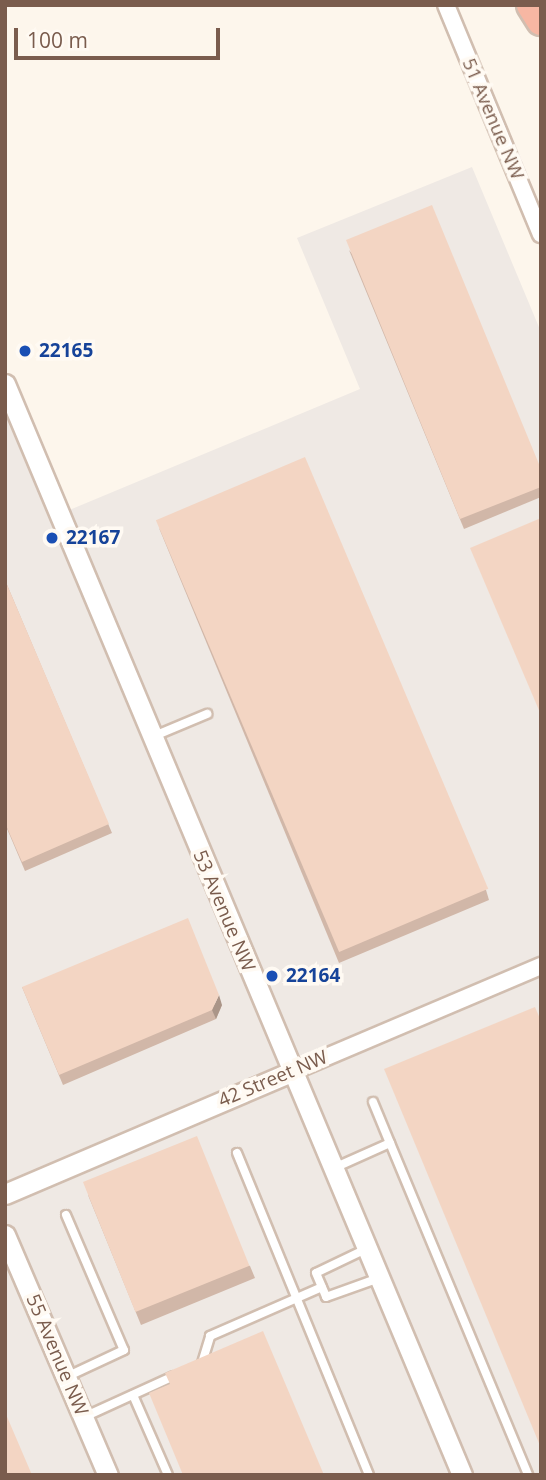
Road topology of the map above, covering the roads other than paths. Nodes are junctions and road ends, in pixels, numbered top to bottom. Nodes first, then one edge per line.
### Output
1 (446, 5) edge
2 (531, 5) edge
3 (541, 21) edge
4 (541, 234) edge
5 (5, 384) edge
6 (207, 714) dead end
7 (152, 737) junction
8 (541, 966) edge
9 (291, 1072) junction
10 (373, 1102) dead end
11 (390, 1143) junction
12 (237, 1153) dead end
13 (332, 1169) junction
14 (5, 1194) edge
15 (66, 1215) dead end
16 (5, 1235) edge
17 (366, 1248) junction
18 (379, 1278) junction
19 (321, 1286) junction
20 (295, 1298) junction
21 (66, 1377) junction
22 (133, 1395) junction
23 (84, 1418) junction
24 (108, 1475) edge
25 (168, 1475) edge
26 (369, 1475) edge
27 (462, 1475) edge
28 (528, 1475) edge

1 - 4 street, 51 Avenue NW
2 - 3 highway
5 - 7 street, 53 Avenue NW
6 - 7 lane
7 - 9 street, 53 Avenue NW
8 - 9 street, 42 Street NW
9 - 13 street, 53 Avenue NW
9 - 14 street, 42 Street NW
10 - 11 lane
11 - 13 lane
11 - 28 lane
12 - 20 lane
13 - 17 street, 53 Avenue NW
15 - 21 lane
16 - 21 street, 55 Avenue NW
17 - 18 street, 53 Avenue NW
17 - 19 lane
18 - 19 lane
18 - 27 street, 53 Avenue NW
19 - 20 lane
20 - 22 lane
20 - 26 lane
21 - 23 street, 55 Avenue NW
22 - 23 lane
22 - 25 lane
23 - 24 street, 55 Avenue NW

